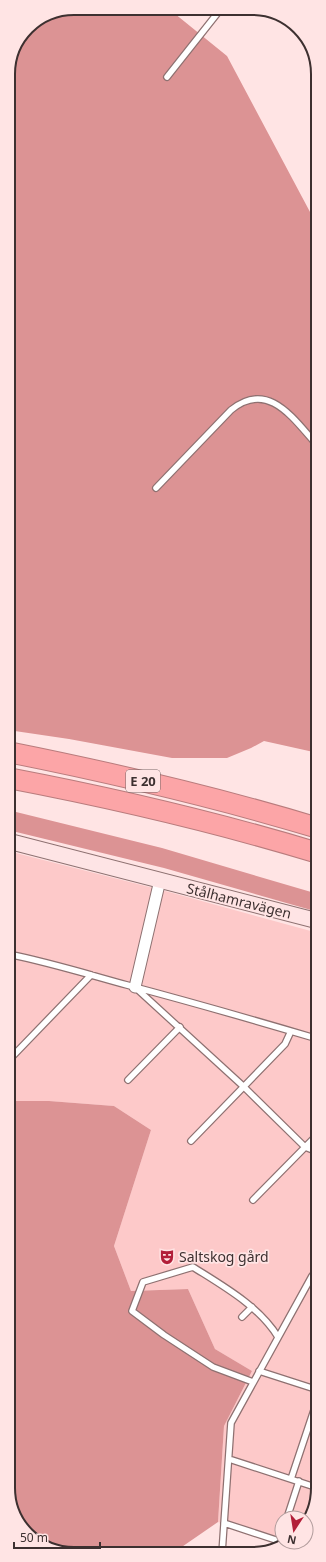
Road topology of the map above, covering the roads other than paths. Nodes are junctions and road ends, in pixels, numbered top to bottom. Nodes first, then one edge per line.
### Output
1 (216, 15) edge
2 (167, 77) dead end
3 (311, 439) edge
4 (156, 488) dead end
5 (15, 753) edge
6 (15, 779) edge
7 (311, 826) edge
8 (15, 844) edge
9 (311, 851) edge
10 (160, 880) junction
11 (311, 919) edge
12 (15, 955) edge
13 (91, 975) junction
14 (135, 987) junction
15 (180, 1027) junction
16 (291, 1031) junction
17 (311, 1037) edge
18 (15, 1054) edge
19 (128, 1080) dead end
20 (242, 1086) junction
21 (191, 1140) dead end
22 (311, 1141) edge
23 (305, 1147) junction
24 (311, 1149) edge
25 (253, 1200) dead end
26 (311, 1278) edge
27 (252, 1307) junction
28 (242, 1317) dead end
29 (278, 1337) junction
30 (260, 1371) junction
31 (253, 1382) junction
32 (311, 1388) edge
33 (311, 1419) edge
34 (229, 1459) junction
35 (291, 1479) junction
36 (299, 1481) junction
37 (311, 1485) edge
38 (289, 1510) edge
39 (224, 1523) junction
40 (274, 1539) edge
41 (222, 1547) edge

1 - 2 lane
3 - 4 lane
5 - 7 highway, E 20
6 - 9 highway, E 20
8 - 10 main road, Stålhamravägen
10 - 11 main road, Stålhamravägen
10 - 14 street
12 - 13 lane
13 - 14 lane
13 - 18 lane
14 - 15 lane
14 - 16 lane
15 - 19 lane
15 - 20 lane
16 - 17 lane
16 - 20 lane
20 - 21 lane
20 - 23 lane
22 - 23 lane
23 - 24 lane
23 - 25 lane
26 - 29 lane
27 - 28 lane
27 - 29 lane
27 - 31 lane
29 - 30 lane
30 - 31 lane
30 - 32 lane
31 - 34 lane
33 - 35 lane
34 - 35 lane
34 - 39 lane
35 - 36 lane
36 - 37 lane
36 - 38 lane
39 - 40 lane
39 - 41 lane

